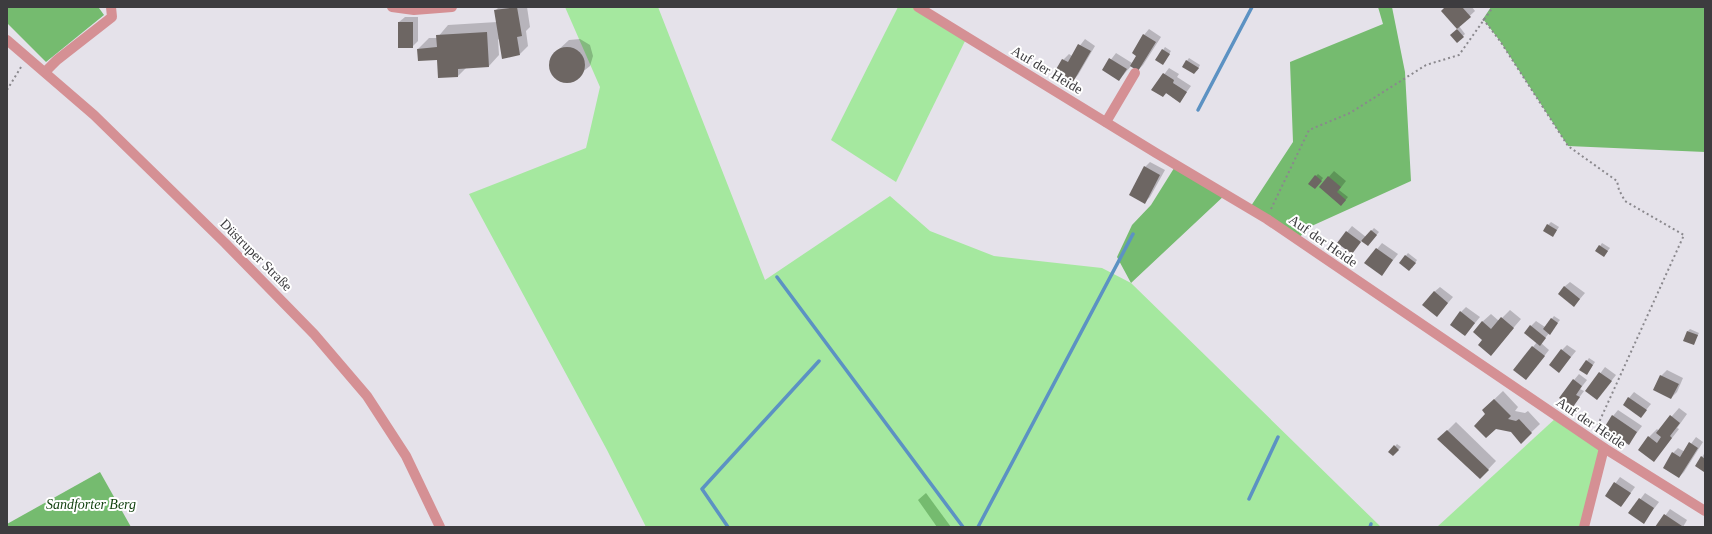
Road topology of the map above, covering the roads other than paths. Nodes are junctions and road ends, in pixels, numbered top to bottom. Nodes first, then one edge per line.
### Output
1 (111, 7) edge
2 (392, 7) edge
3 (452, 7) edge
4 (918, 7) edge
5 (7, 40) edge
6 (45, 72) junction
7 (1135, 73) dead end
8 (1106, 122) junction
9 (1604, 448) junction
10 (1705, 511) edge
11 (440, 527) edge
12 (1584, 527) edge

1 - 6 street
2 - 3 street
4 - 8 street, Auf der Heide
5 - 6 street, Düstruper Straße
6 - 11 street, Düstruper Straße
7 - 8 street
8 - 9 street, Auf der Heide
9 - 10 street, Auf der Heide
9 - 12 street

